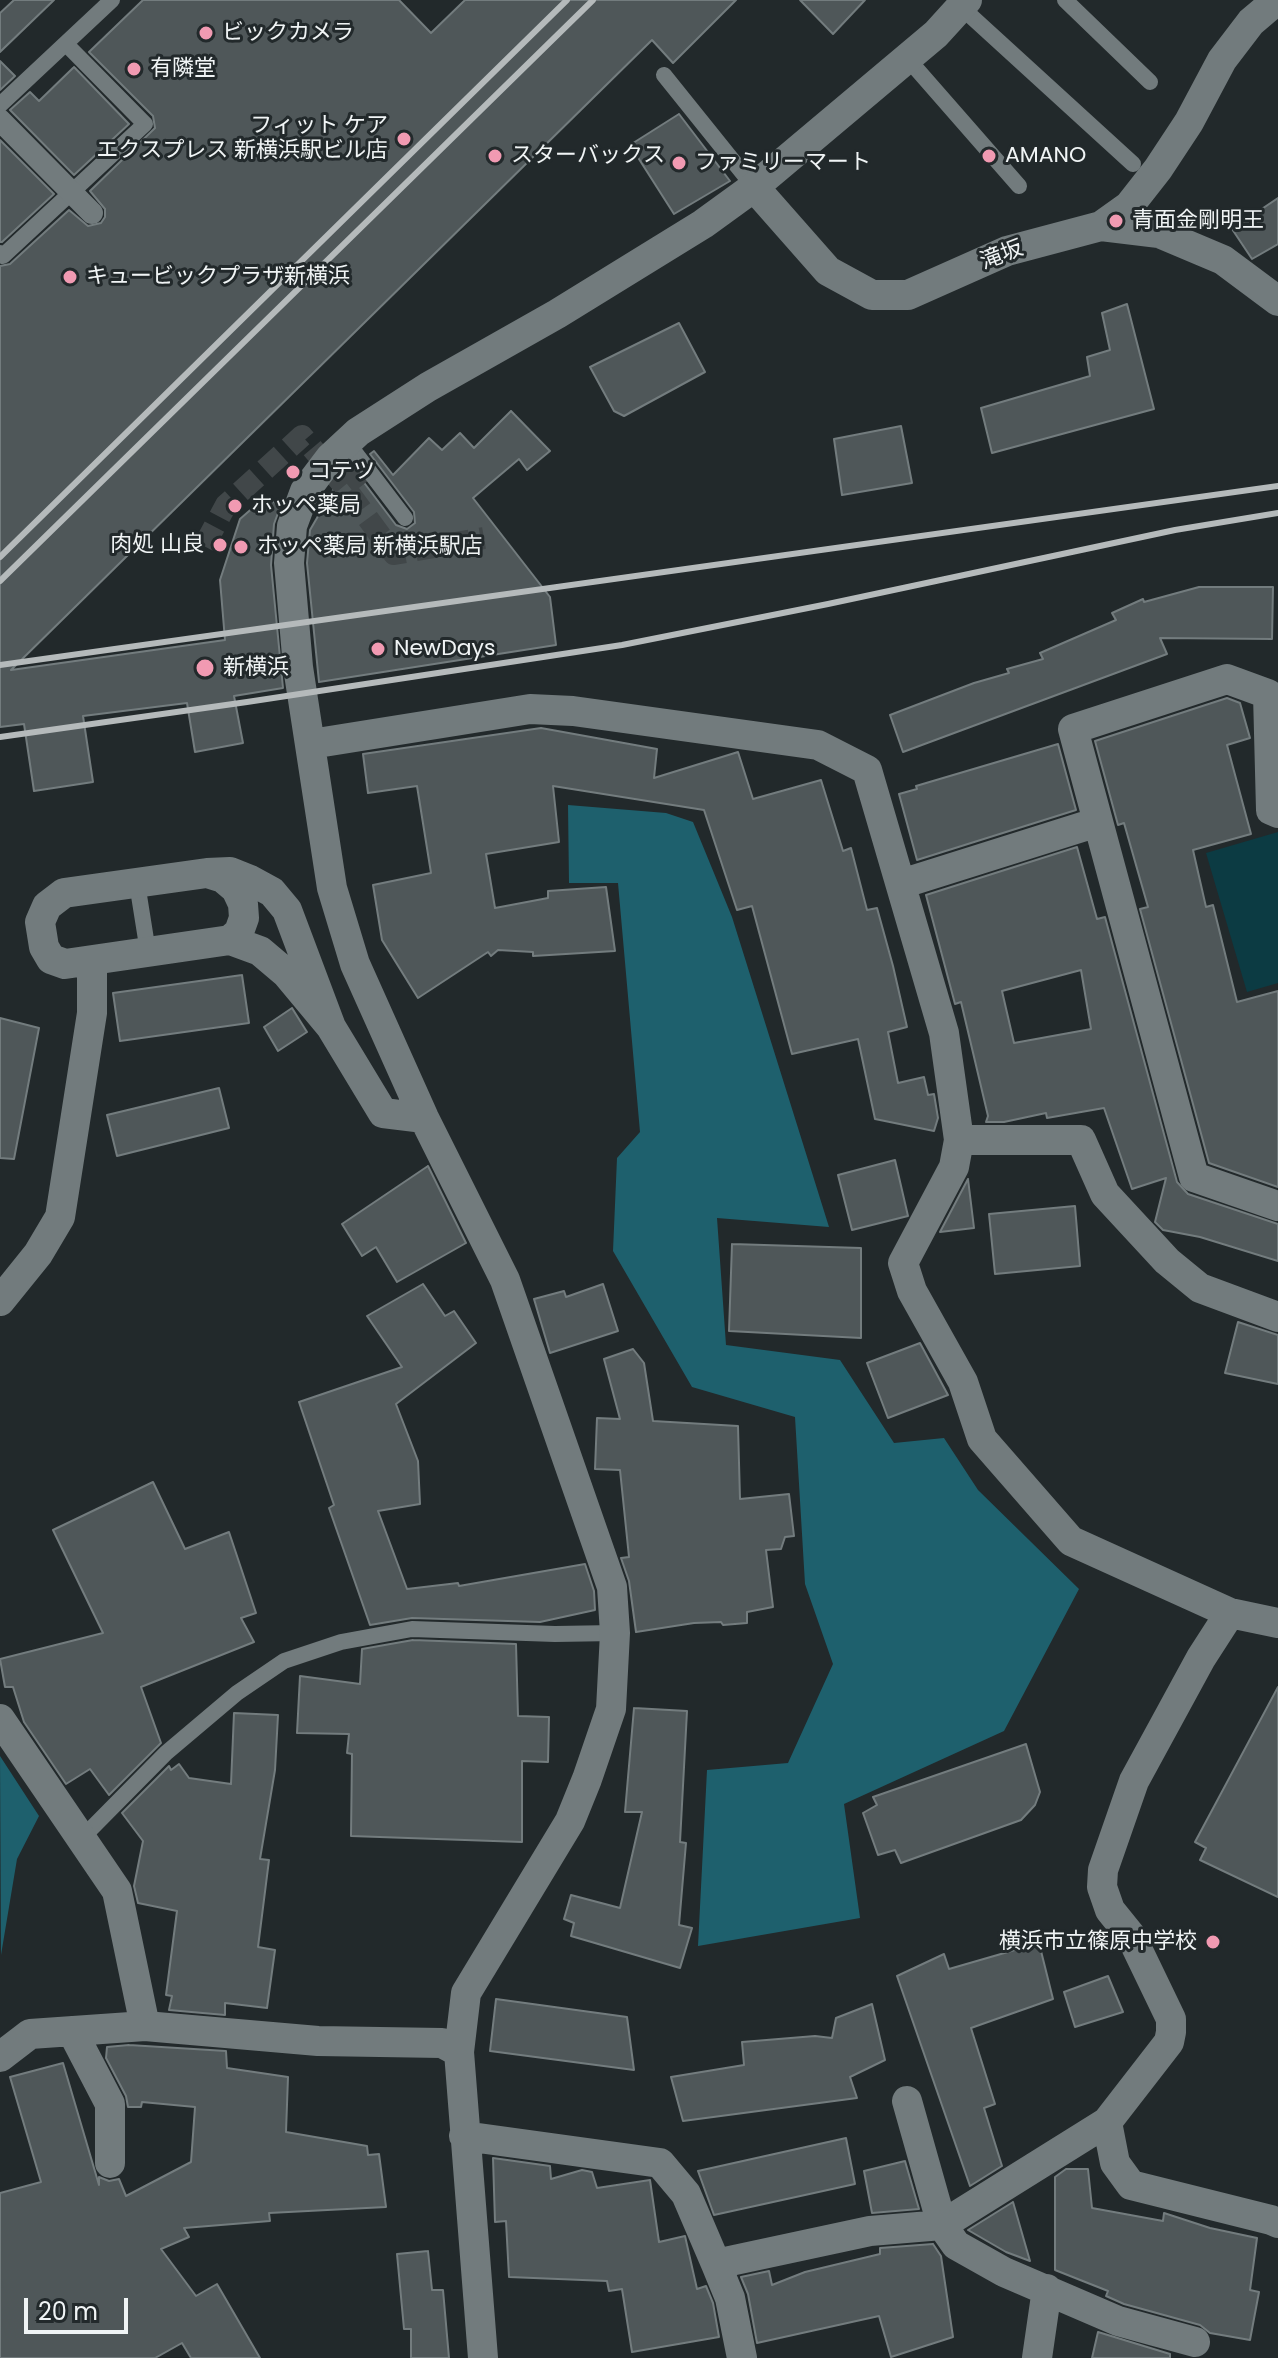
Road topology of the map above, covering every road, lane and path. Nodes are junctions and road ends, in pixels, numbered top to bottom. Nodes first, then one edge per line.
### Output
1 (112, 0) edge
2 (1065, 0) edge
3 (1277, 0) edge
4 (964, 4) edge
5 (66, 44) junction
6 (907, 58) junction
7 (664, 75) dead end
8 (1150, 82) dead end
9 (0, 105) edge
10 (0, 120) edge
11 (1133, 164) dead end
12 (1019, 186) dead end
13 (754, 187) junction
14 (92, 213) dead end
15 (1101, 226) junction
16 (0, 253) edge
17 (1277, 297) edge
18 (347, 442) junction
19 (405, 518) dead end
20 (309, 733) junction
21 (1278, 813) edge
22 (1098, 822) junction
23 (207, 873) junction
24 (137, 883) junction
25 (901, 884) junction
26 (230, 940) junction
27 (148, 952) junction
28 (92, 961) junction
29 (331, 1027) junction
30 (424, 1118) junction
31 (959, 1140) junction
32 (1278, 1206) edge
33 (0, 1301) edge
34 (1278, 1317) edge
35 (1230, 1613) junction
36 (1278, 1623) edge
37 (615, 1633) junction
38 (0, 1719) edge
39 (81, 1839) junction
40 (145, 2026) junction
41 (72, 2031) junction
42 (459, 2052) junction
43 (0, 2057) edge
44 (907, 2101) dead end
45 (1107, 2122) junction
46 (464, 2136) junction
47 (110, 2163) dead end
48 (1278, 2223) edge
49 (942, 2225) junction
50 (716, 2264) junction
51 (1047, 2289) junction
52 (1195, 2342) dead end
53 (483, 2358) edge
54 (742, 2358) edge
55 (1037, 2358) edge

1 - 5 lane
2 - 8 lane
3 - 15 street
4 - 6 street
4 - 11 lane
5 - 9 lane
5 - 16 lane
6 - 12 lane
6 - 13 street
7 - 13 lane
10 - 14 street
13 - 15 street, 滝坂
13 - 18 street
15 - 17 street, 滝坂
18 - 19 lane
18 - 20 street
20 - 25 street
20 - 30 street
21 - 22 street
22 - 25 street
22 - 32 street
23 - 24 street
23 - 26 street
23 - 29 street
24 - 27 lane
24 - 28 street
25 - 31 street
26 - 27 street
26 - 29 street
27 - 28 street
28 - 33 street
29 - 30 street
30 - 37 street
31 - 34 street
31 - 35 street
35 - 36 street
35 - 45 street
37 - 39 lane
37 - 42 street
38 - 39 street
39 - 40 street
40 - 41 street
40 - 42 street
41 - 43 street
41 - 47 street
42 - 46 street
44 - 49 street
45 - 48 street
45 - 49 street
46 - 50 street
46 - 53 street
49 - 50 street
49 - 51 street
50 - 54 street
51 - 52 street
51 - 55 street

